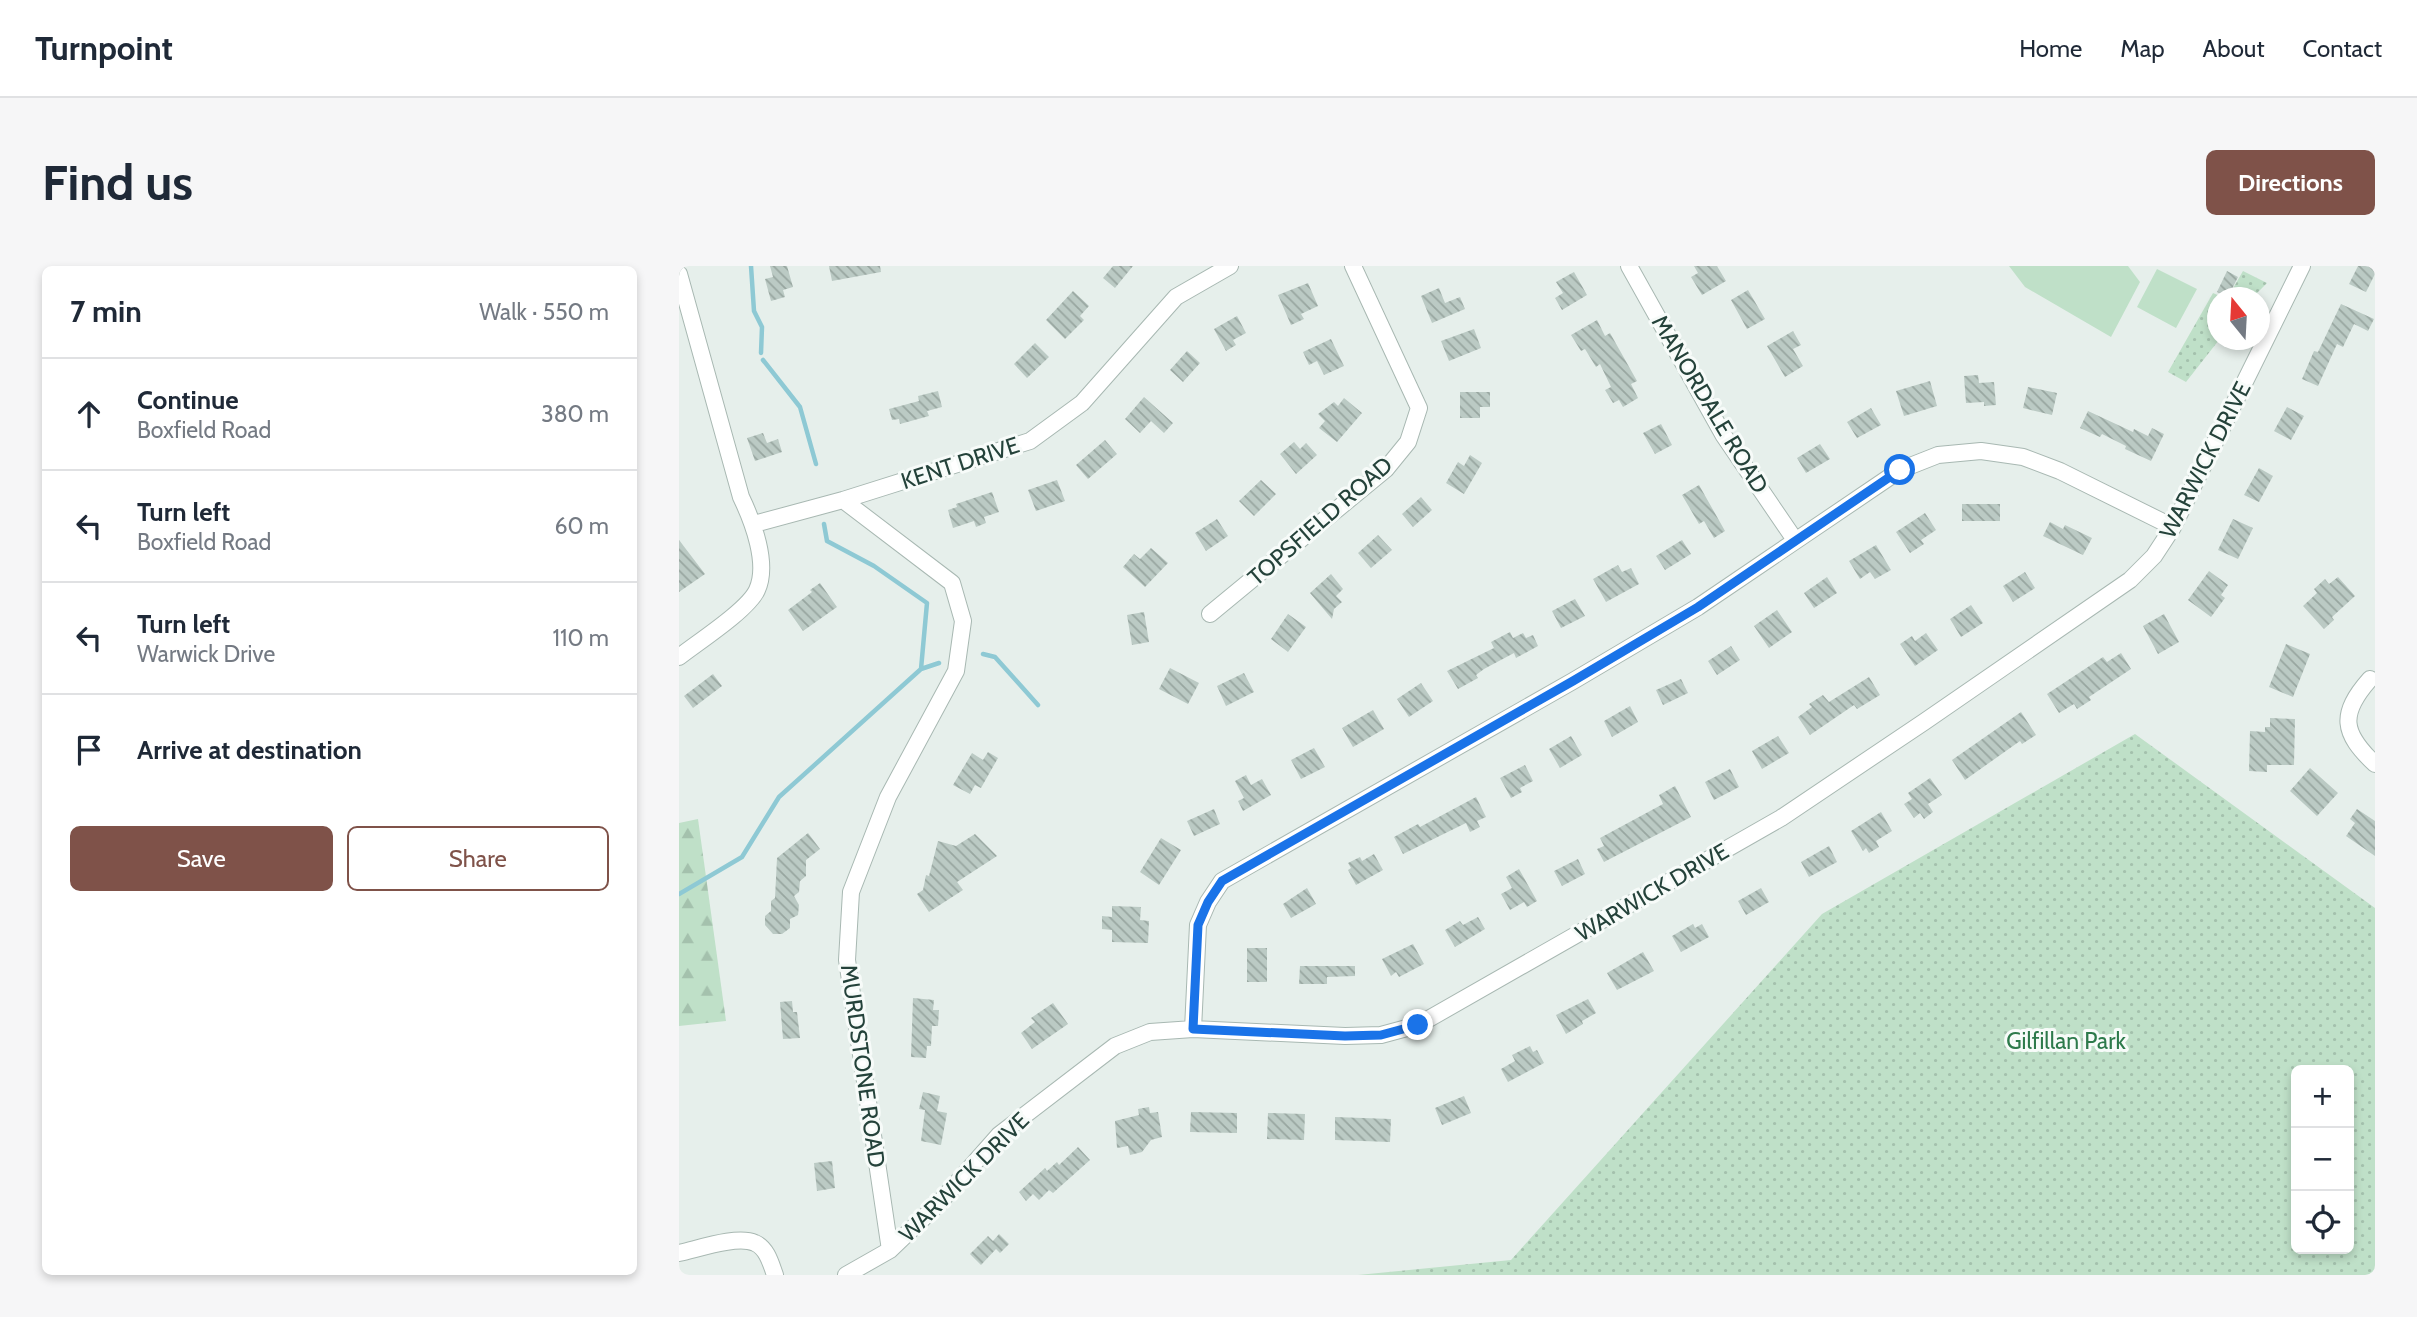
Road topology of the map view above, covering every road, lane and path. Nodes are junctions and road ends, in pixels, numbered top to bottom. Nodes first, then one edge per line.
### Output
1 (1230, 266) edge
2 (1353, 266) edge
3 (1629, 266) edge
4 (2302, 266) edge
5 (679, 274) edge
6 (843, 500) junction
7 (754, 524) junction
8 (2173, 527) junction
9 (1795, 540) junction
10 (1210, 614) dead end
11 (679, 657) edge
12 (2370, 679) dead end
13 (2375, 764) edge
14 (1193, 1029) junction
15 (890, 1250) junction
16 (679, 1253) edge
17 (775, 1275) edge
18 (846, 1275) edge

1 - 6 street, KENT DRIVE
2 - 10 street, TOPSFIELD ROAD
3 - 9 street, MANORDALE ROAD
4 - 8 street, WARWICK DRIVE
5 - 7 street
6 - 7 street, KENT DRIVE
6 - 15 street, MURDSTONE ROAD
7 - 11 street
8 - 9 street
8 - 14 street, WARWICK DRIVE
9 - 14 street
12 - 13 street
14 - 15 street, WARWICK DRIVE
15 - 18 street, WARWICK DRIVE
16 - 17 street

